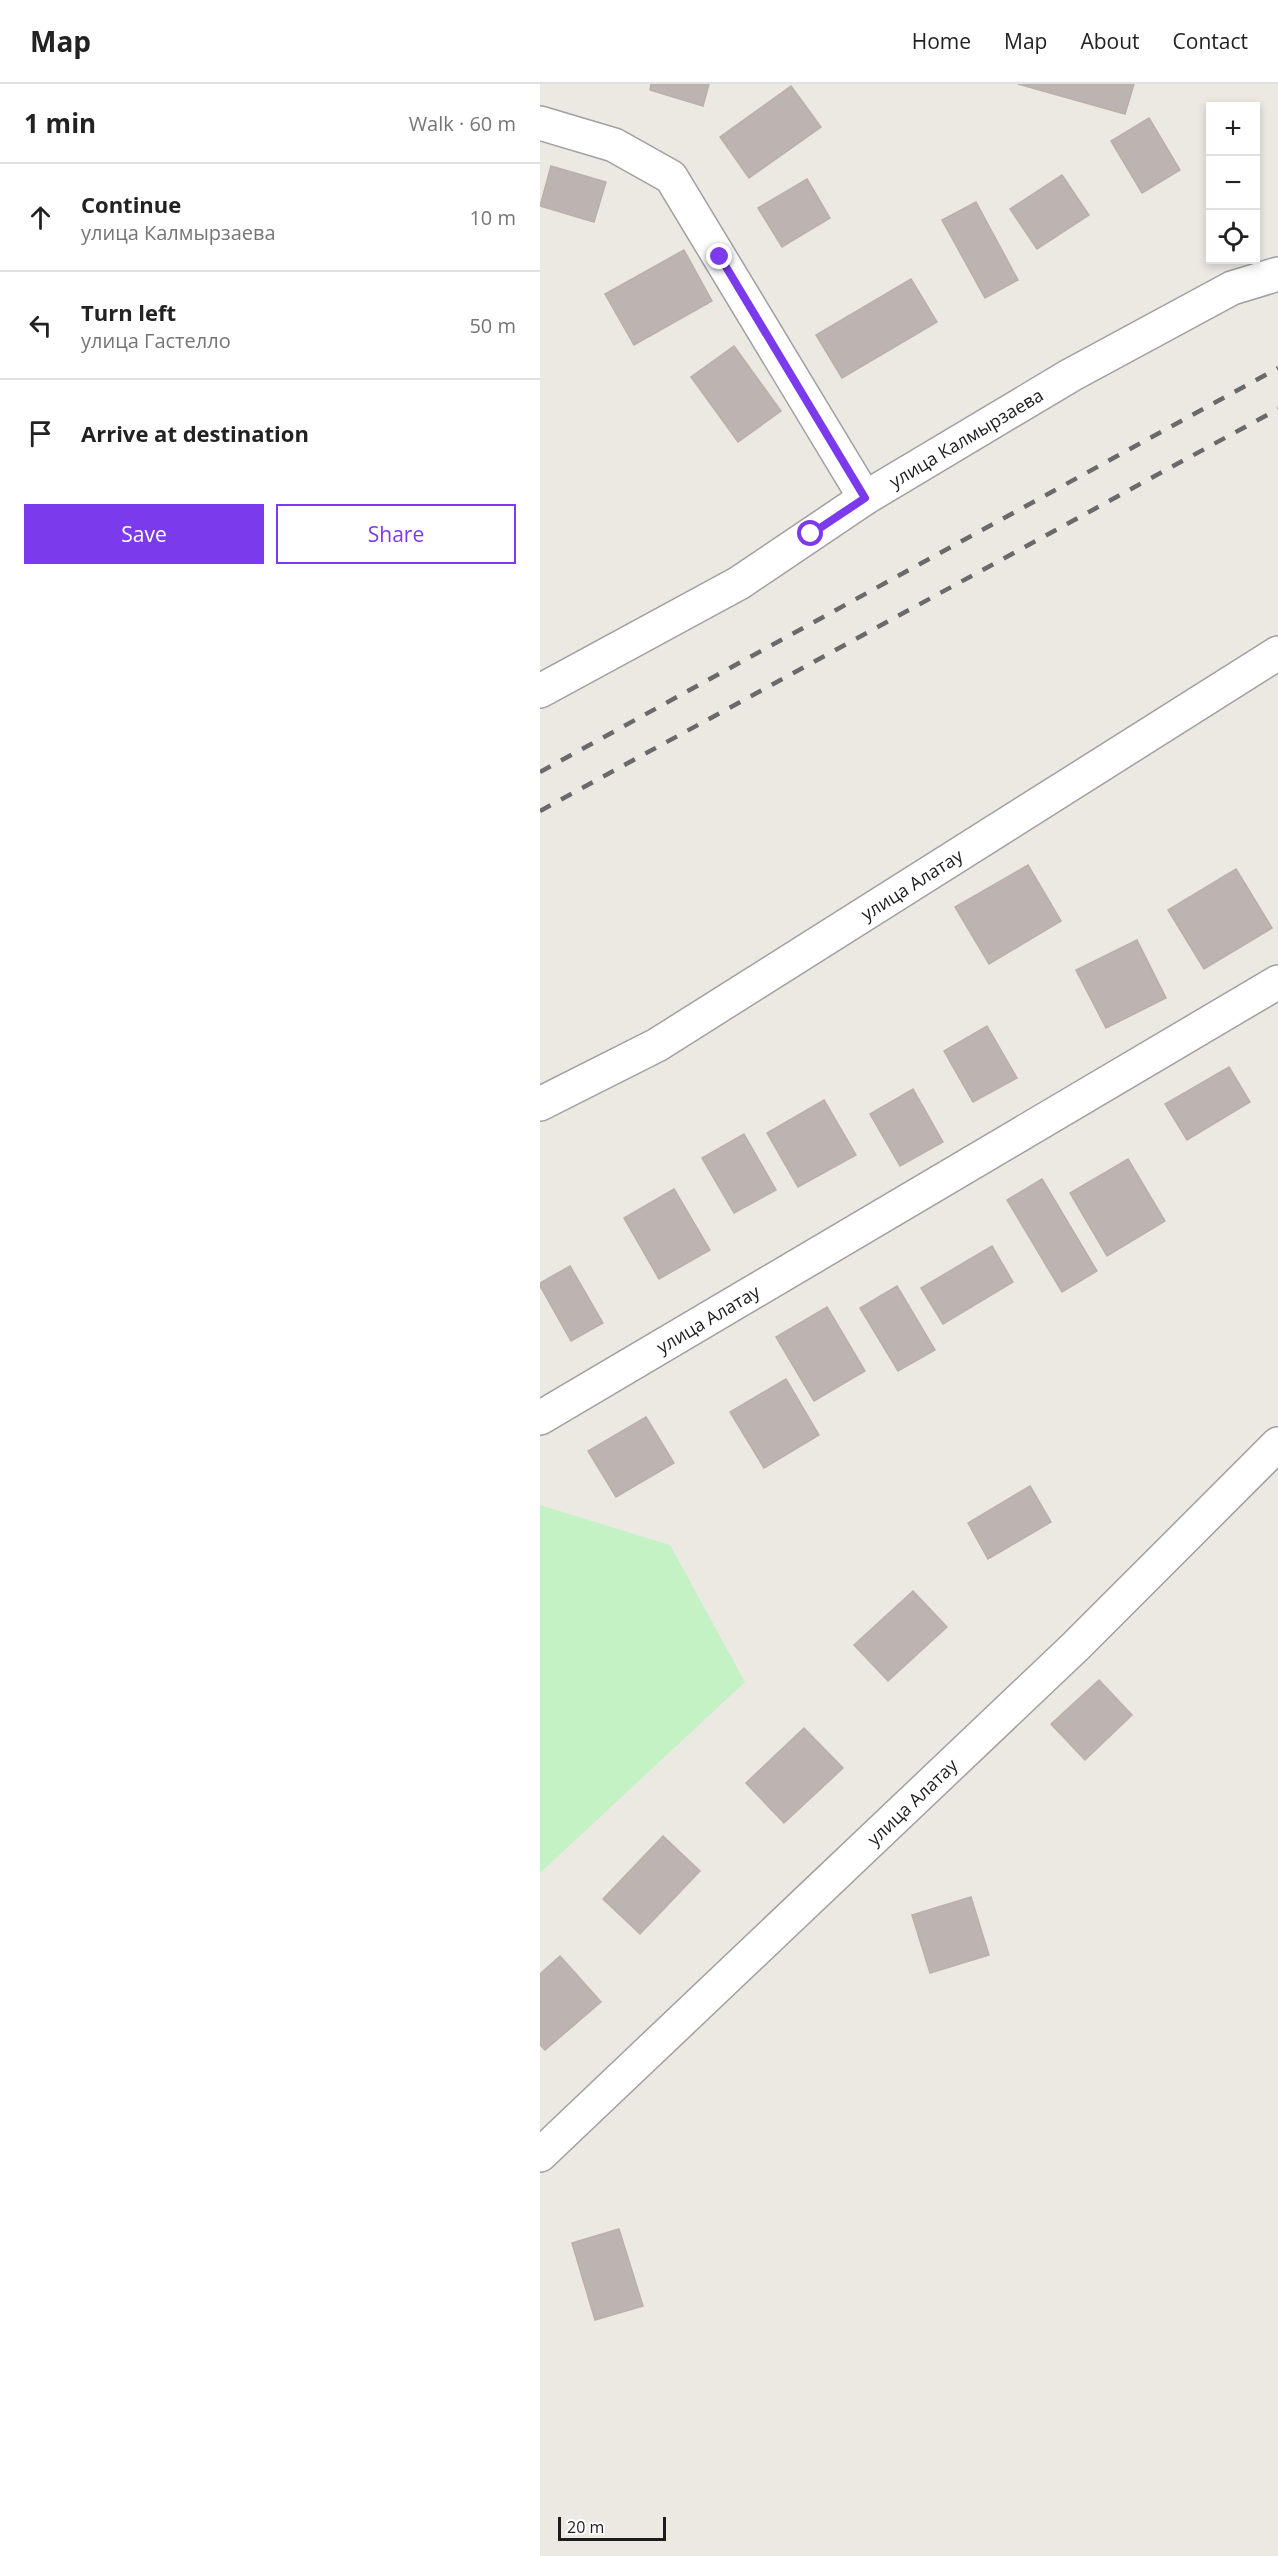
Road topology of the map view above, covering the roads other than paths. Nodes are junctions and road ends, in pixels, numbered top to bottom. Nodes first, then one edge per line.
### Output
1 (540, 123) edge
2 (1278, 274) edge
3 (865, 498) junction
4 (1278, 653) edge
5 (540, 691) edge
6 (1278, 982) edge
7 (540, 1104) edge
8 (540, 1418) edge
9 (1278, 1444) edge
10 (540, 2156) edge

1 - 3 street
2 - 3 street, улица Калмырзаева
3 - 5 street, улица Калмырзаева
4 - 7 street, улица Алатау
6 - 8 street, улица Алатау
9 - 10 street, улица Алатау

